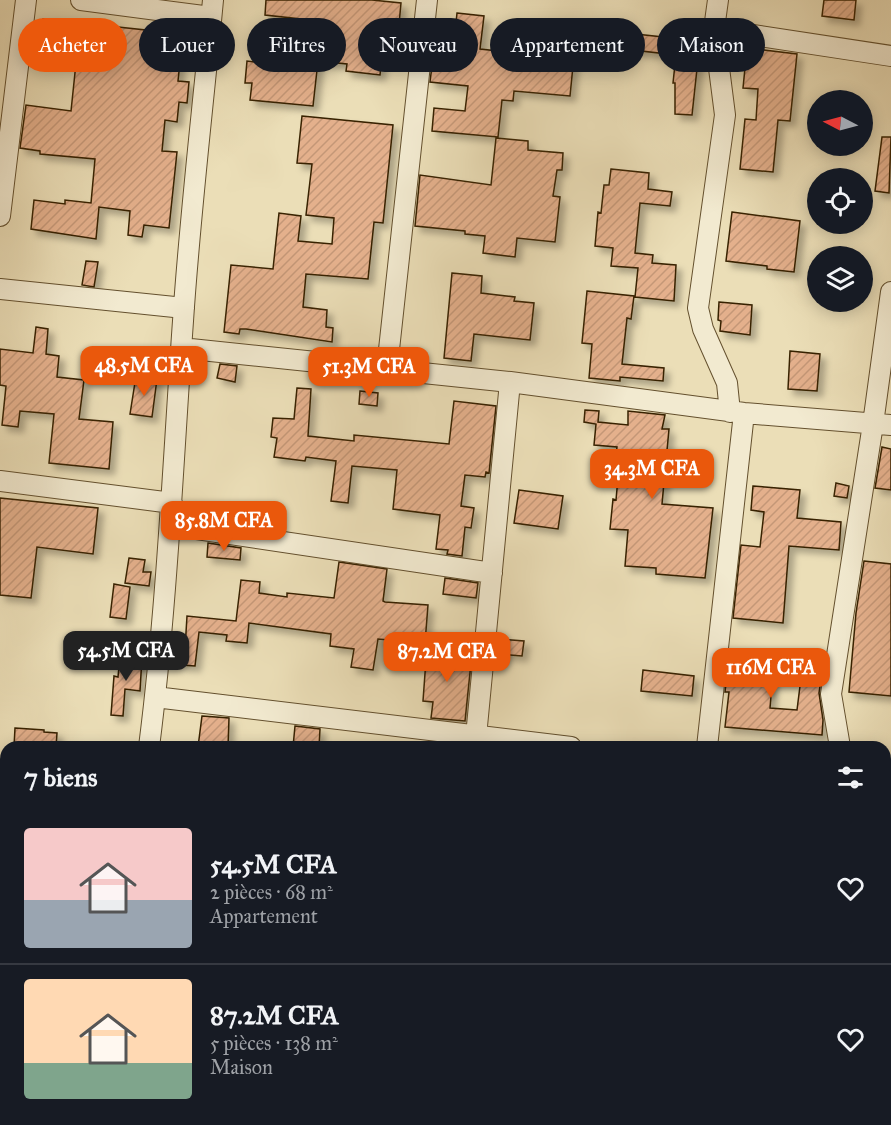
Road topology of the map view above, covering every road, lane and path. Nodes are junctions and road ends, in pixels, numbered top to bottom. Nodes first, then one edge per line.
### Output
1 (26, 0) edge
2 (81, 0) edge
3 (427, 0) edge
4 (718, 0) edge
5 (212, 9) edge
6 (716, 18) edge
7 (765, 37) edge
8 (891, 56) edge
9 (720, 72) edge
10 (0, 216) edge
11 (0, 289) edge
12 (891, 292) edge
13 (184, 308) junction
14 (181, 348) junction
15 (387, 368) junction
16 (510, 382) junction
17 (737, 412) junction
18 (882, 424) edge
19 (0, 481) edge
20 (172, 503) junction
21 (170, 525) junction
22 (492, 573) junction
23 (155, 697) junction
24 (150, 741) edge
25 (469, 741) edge
26 (476, 741) edge
27 (708, 741) edge
28 (839, 741) edge

1 - 10 street
2 - 5 street
3 - 15 street
4 - 6 street
5 - 13 street
7 - 8 street
9 - 17 street
11 - 13 street
12 - 18 street
13 - 14 street
14 - 15 street
14 - 20 street
15 - 16 street
16 - 17 street
16 - 22 street
17 - 18 street
17 - 27 street
18 - 28 street
19 - 20 street
20 - 21 street
21 - 22 street
21 - 23 street
22 - 26 street
23 - 24 street
23 - 25 street

